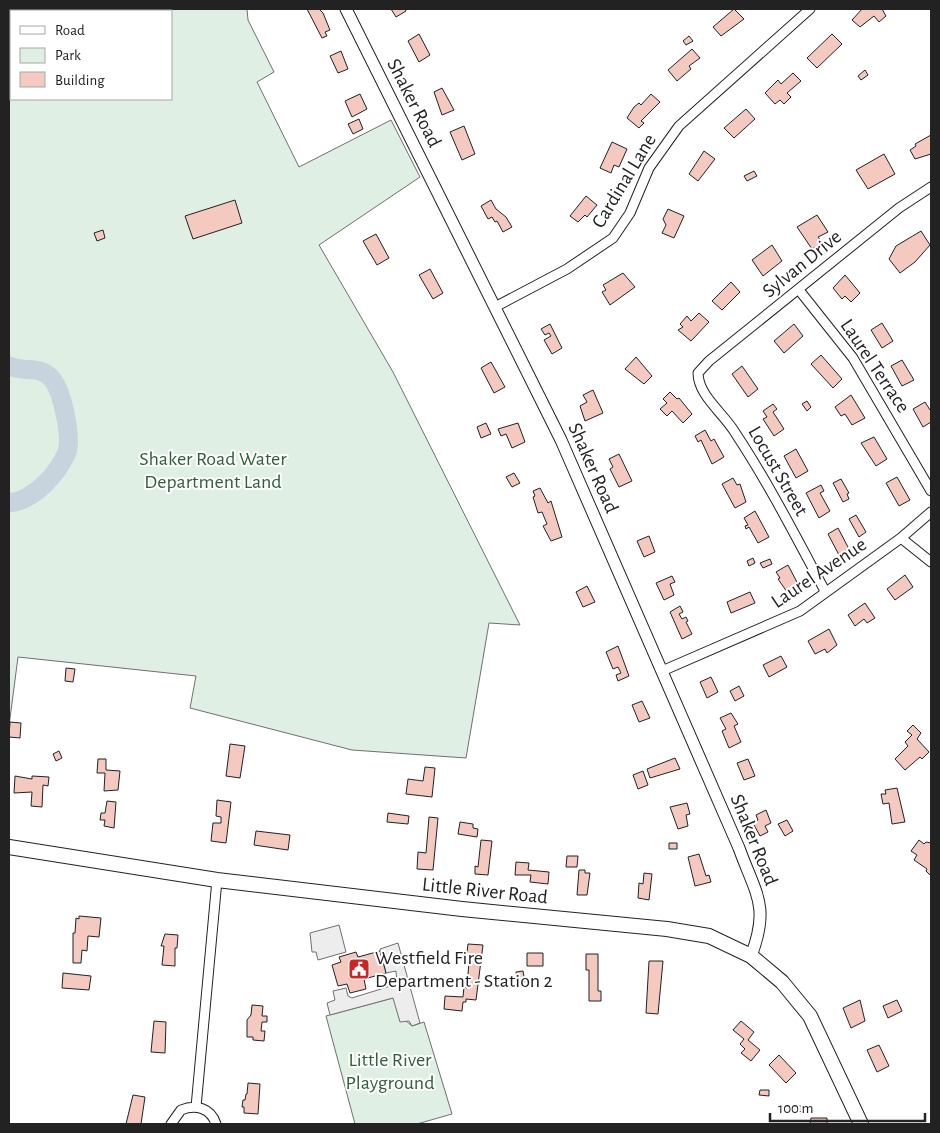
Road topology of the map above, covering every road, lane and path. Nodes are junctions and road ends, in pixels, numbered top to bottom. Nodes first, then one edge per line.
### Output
1 (346, 9) edge
2 (810, 9) edge
3 (931, 187) edge
4 (798, 290) junction
5 (495, 307) junction
6 (698, 373) joint
7 (931, 491) edge
8 (931, 512) edge
9 (901, 538) junction
10 (931, 562) edge
11 (825, 591) junction
12 (662, 671) junction
13 (9, 847) edge
14 (217, 880) junction
15 (751, 956) junction
16 (196, 1107) junction
17 (171, 1124) edge
18 (216, 1124) edge
19 (861, 1124) edge

1 - 5 street, Shaker Road
2 - 5 street, Cardinal Lane
3 - 4 street, Sylvan Drive
4 - 6 street, Sylvan Drive
4 - 7 street, Laurel Terrace
5 - 12 street, Shaker Road
6 - 11 street, Locust Street
8 - 9 street, Laurel Avenue
9 - 10 street
9 - 11 street, Laurel Avenue
11 - 12 street, Laurel Avenue
12 - 15 street, Shaker Road
13 - 14 main road, Little River Road
14 - 15 main road, Little River Road
14 - 16 street
15 - 19 main road, Little River Road
16 - 17 street
16 - 18 street

